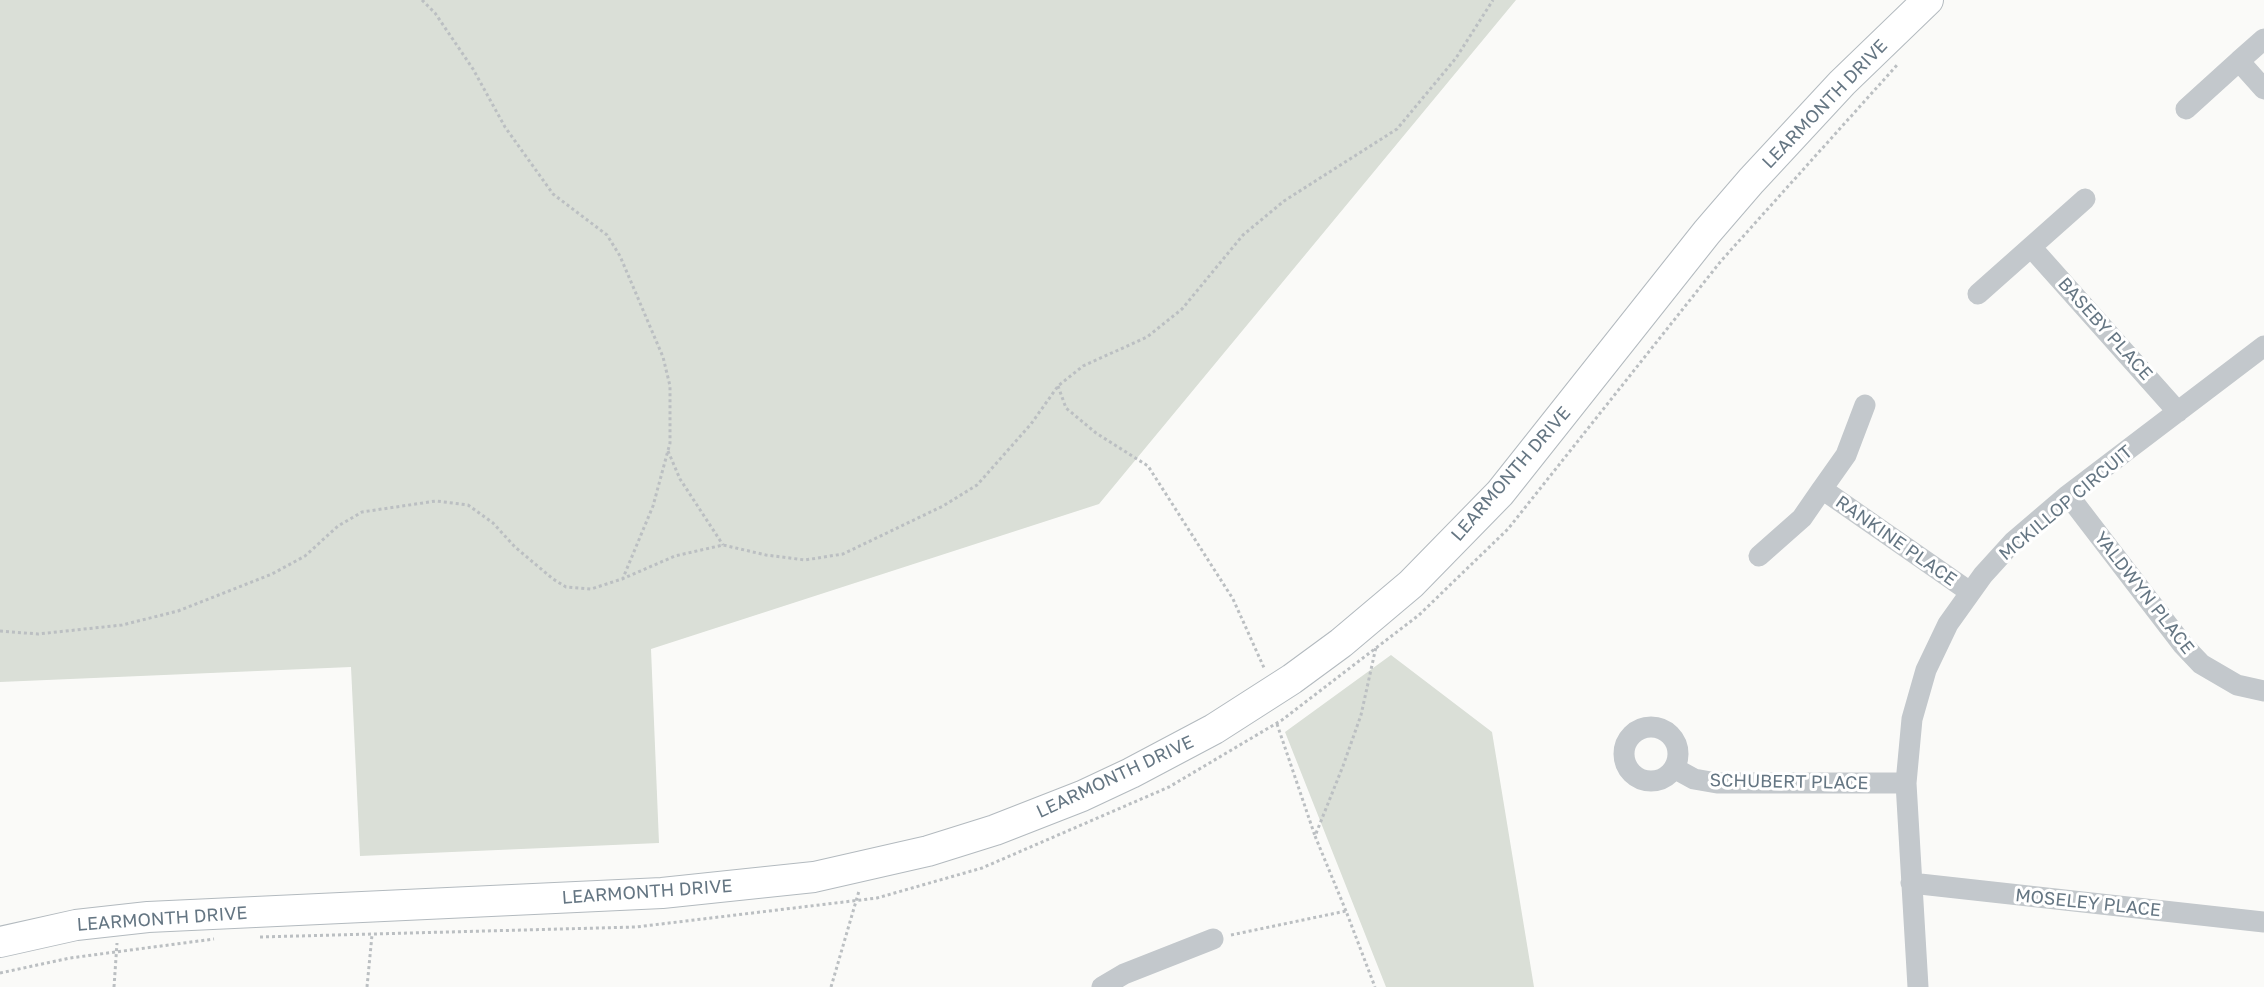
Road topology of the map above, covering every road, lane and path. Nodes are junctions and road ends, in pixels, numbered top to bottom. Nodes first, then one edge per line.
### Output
1 (422, 0) edge
2 (1493, 0) edge
3 (1928, 0) edge
4 (2264, 39) edge
5 (1901, 61) dead end
6 (2239, 61) junction
7 (2264, 89) edge
8 (2186, 109) dead end
9 (2085, 199) dead end
10 (2031, 247) junction
11 (1978, 294) dead end
12 (2264, 347) edge
13 (1058, 386) junction
14 (1865, 405) dead end
15 (2178, 412) junction
16 (668, 450) junction
17 (1822, 489) junction
18 (2068, 495) junction
19 (723, 545) junction
20 (1759, 556) dead end
21 (622, 579) junction
22 (1970, 592) junction
23 (0, 631) edge
24 (1369, 637) junction
25 (2264, 691) edge
26 (1269, 693) junction
27 (1277, 723) junction
28 (1674, 768) dead end
29 (1906, 783) junction
30 (1314, 836) junction
31 (867, 866) junction
32 (1911, 884) junction
33 (856, 900) junction
34 (1346, 911) junction
35 (118, 920) junction
36 (374, 920) junction
37 (2264, 922) edge
38 (256, 937) dead end
39 (222, 938) dead end
40 (1213, 939) joint
41 (0, 942) edge
42 (116, 952) junction
43 (0, 973) edge
44 (114, 987) edge
45 (367, 987) edge
46 (831, 987) edge
47 (1102, 987) edge
48 (1376, 987) edge
49 (1918, 987) edge

1 - 16 path
2 - 13 path
3 - 24 street, LEARMONTH DRIVE
4 - 6 street
5 - 24 path
6 - 7 street
6 - 8 street
9 - 10 street
10 - 11 street
10 - 15 street, BASEBY PLACE
12 - 15 street, MCKILLOP CIRCUIT
13 - 19 path
13 - 26 path
14 - 17 street, RANKINE PLACE
15 - 18 street, MCKILLOP CIRCUIT
16 - 19 path
16 - 21 path
17 - 20 street, RANKINE PLACE
17 - 22 street, RANKINE PLACE
18 - 22 street, MCKILLOP CIRCUIT
18 - 25 street, YALDWYN PLACE
19 - 21 path
21 - 23 path
22 - 29 street, MCKILLOP CIRCUIT
24 - 26 street, LEARMONTH DRIVE
24 - 27 path
24 - 30 path
26 - 27 path
26 - 31 street, LEARMONTH DRIVE
27 - 30 path
27 - 33 path
28 - 29 street, SCHUBERT PLACE
29 - 32 street, MCKILLOP CIRCUIT
30 - 34 path
31 - 33 path
31 - 36 street, LEARMONTH DRIVE
32 - 37 street, MOSELEY PLACE
32 - 49 street, MCKILLOP CIRCUIT
33 - 36 path
33 - 46 path
34 - 40 path
34 - 48 path
35 - 36 street, LEARMONTH DRIVE
35 - 41 street, LEARMONTH DRIVE
35 - 42 path
36 - 38 path
36 - 45 path
39 - 42 path
40 - 47 street
42 - 43 path
42 - 44 path

